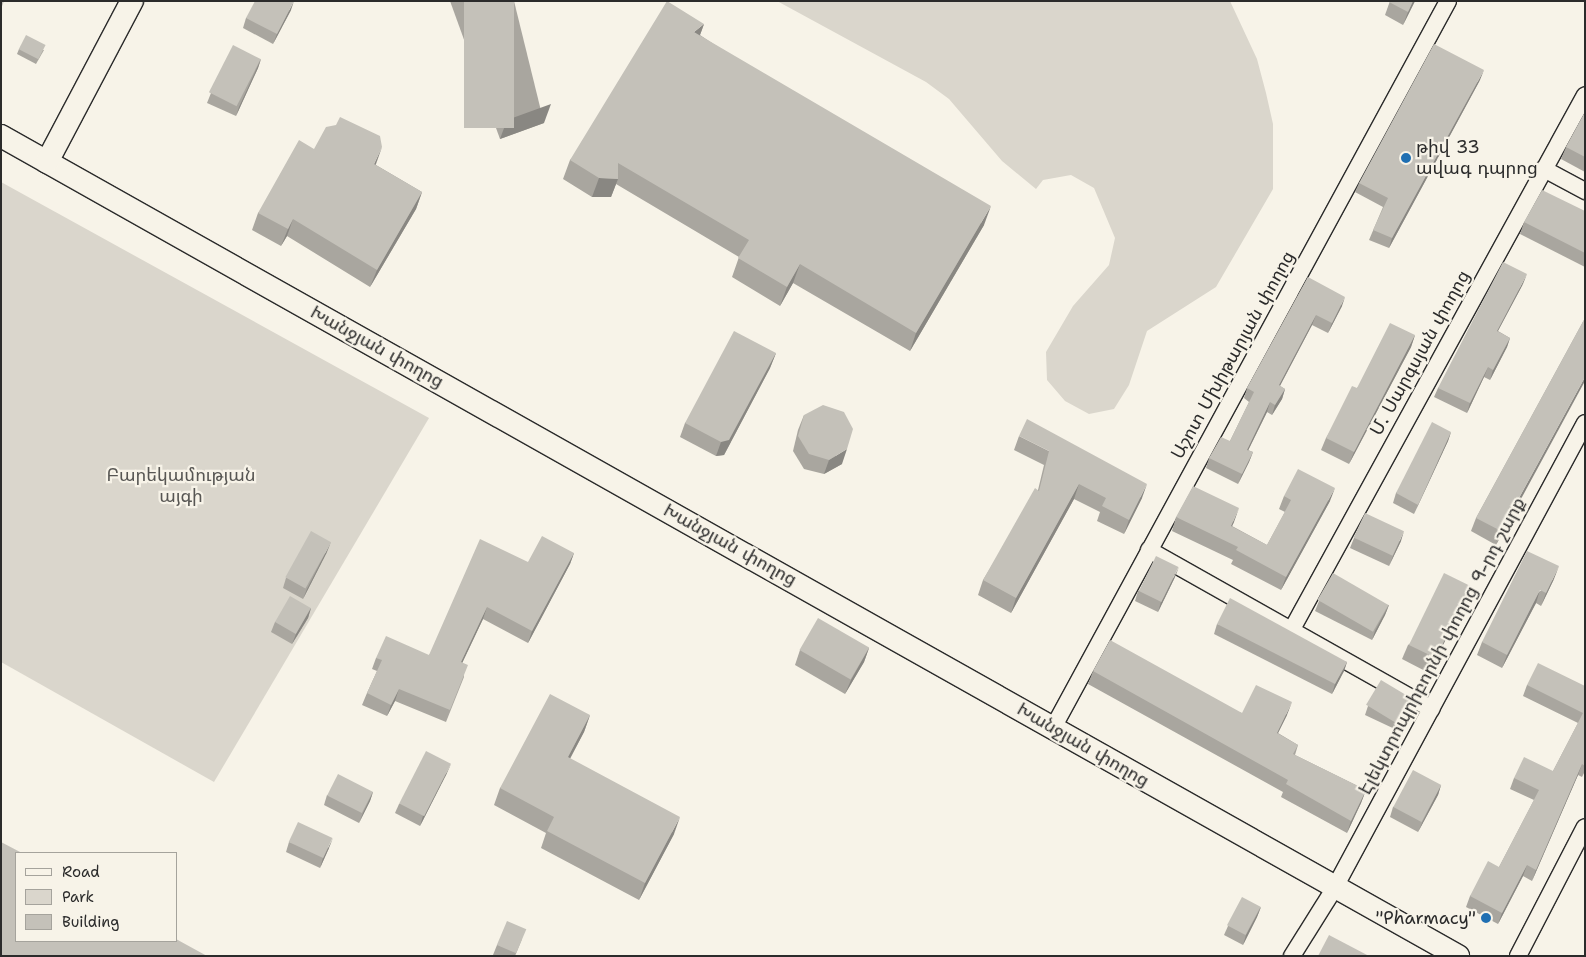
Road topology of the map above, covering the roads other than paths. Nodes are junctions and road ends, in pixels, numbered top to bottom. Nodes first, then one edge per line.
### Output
1 (132, 1) edge
2 (1448, 1) edge
3 (1585, 95) edge
4 (1, 136) edge
5 (48, 162) junction
6 (1544, 169) junction
7 (1585, 191) edge
8 (1585, 423) edge
9 (1149, 550) junction
10 (1291, 631) junction
11 (1431, 709) junction
12 (1053, 728) junction
13 (1585, 828) edge
14 (1334, 889) junction
15 (1292, 956) edge
16 (1458, 956) edge
17 (1518, 956) edge

1 - 5 main road
2 - 9 street, Աշոտ Մխիթարյան փողոց
3 - 6 street, Մ. Սարգսյան փողոց
4 - 5 main road, Խանջյան փողոց
5 - 12 main road, Խանջյան փողոց
6 - 7 street
6 - 10 street, Մ. Սարգսյան փողոց
8 - 11 street, Էլեկտրոպրիբորնի փողոց 9-րդ շարք
9 - 10 street
9 - 12 street, Աշոտ Մխիթարյան փողոց
10 - 11 street
11 - 14 street, Էլեկտրոպրիբորնի փողոց 9-րդ շարք
12 - 14 main road, Խանջյան փողոց
13 - 17 street
14 - 15 street, Էլեկտրոպրիբորնի փողոց 9-րդ շարք
14 - 16 main road, Խանջյան փողոց

